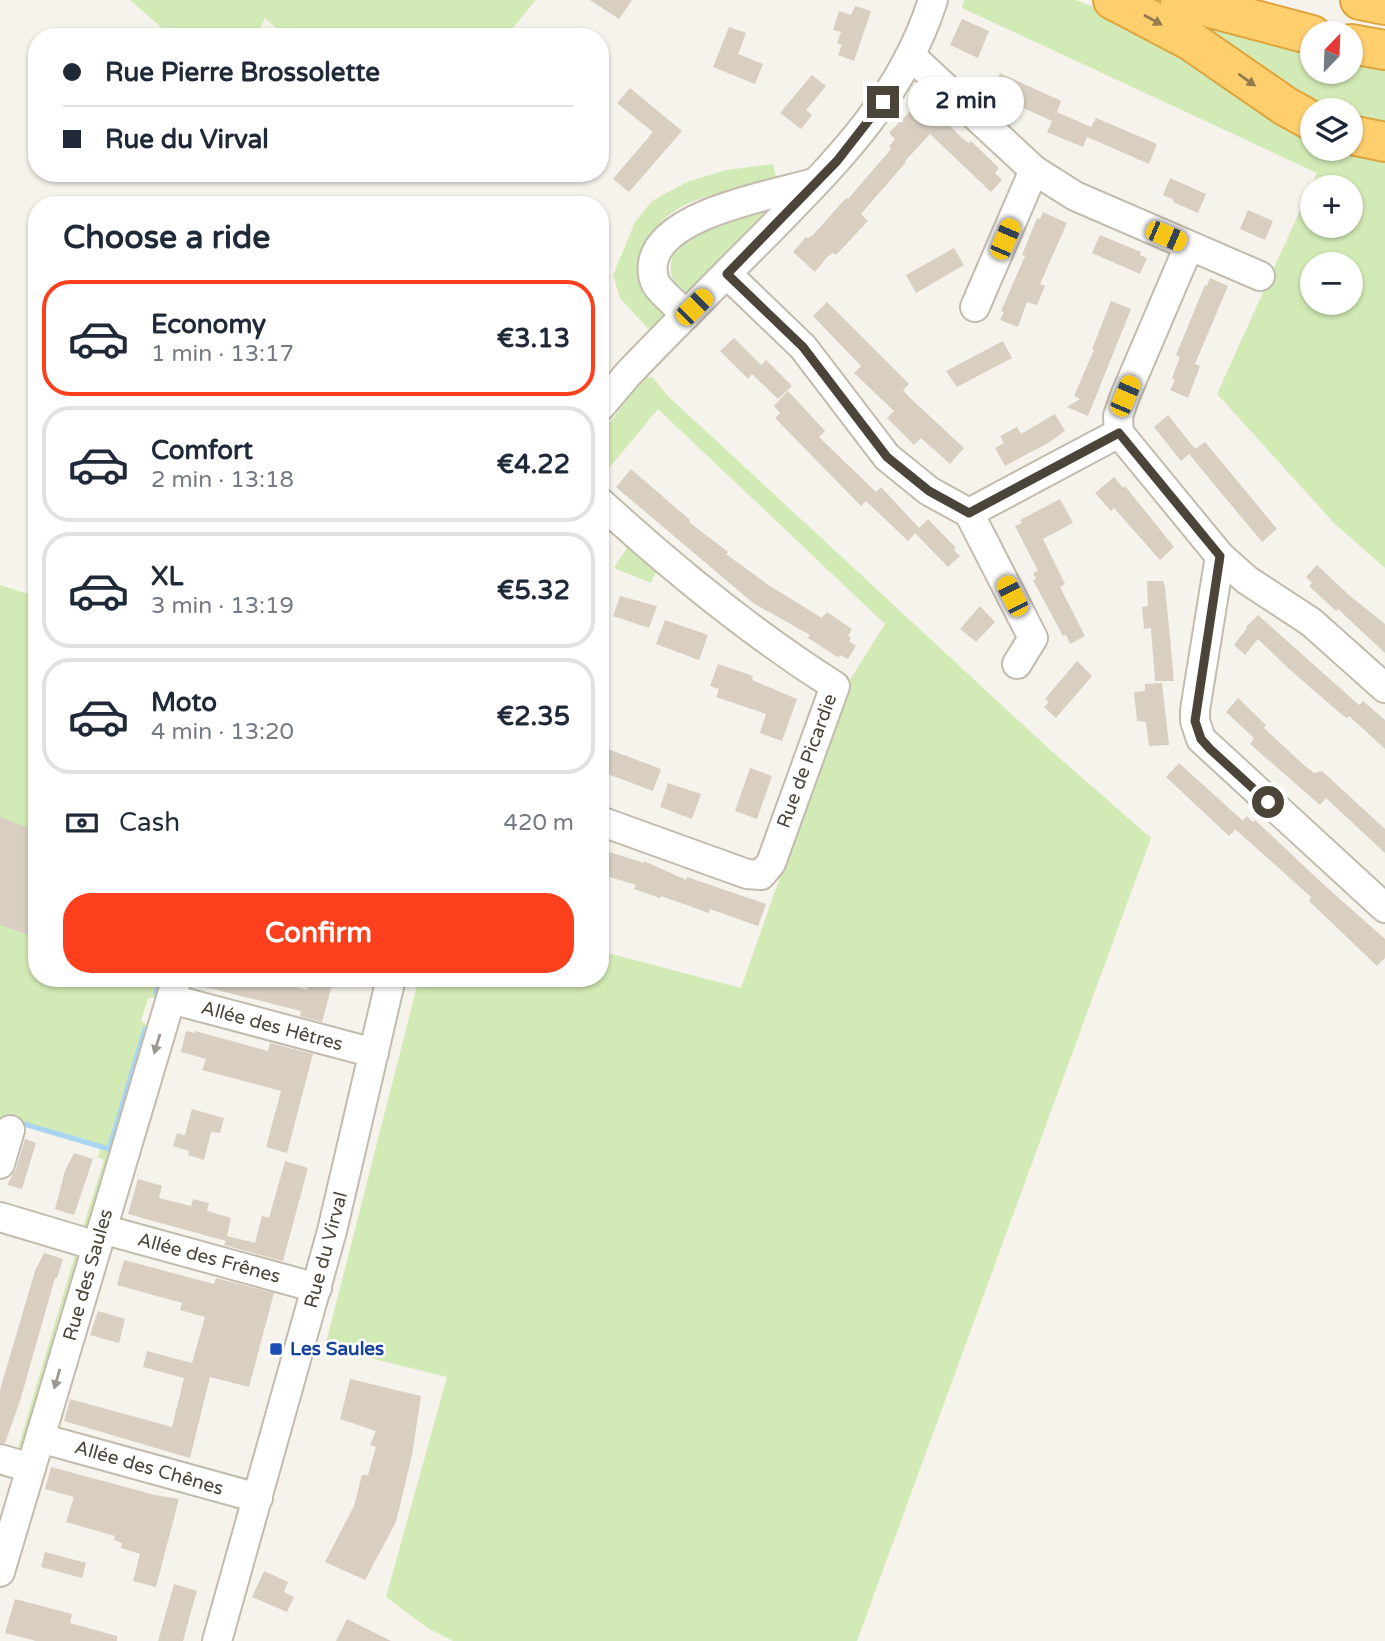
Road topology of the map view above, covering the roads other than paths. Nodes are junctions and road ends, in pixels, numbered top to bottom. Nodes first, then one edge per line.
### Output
1 (1113, 0) edge
2 (1180, 0) edge
3 (1360, 0) edge
4 (926, 2) edge
5 (1385, 5) edge
6 (1300, 32) edge
7 (1363, 46) edge
8 (1385, 50) edge
9 (912, 56) junction
10 (1300, 114) edge
11 (1363, 137) edge
12 (1385, 142) edge
13 (1034, 170) junction
14 (816, 183) junction
15 (1189, 246) junction
16 (727, 274) junction
17 (1260, 276) dead end
18 (975, 307) dead end
19 (686, 315) junction
20 (609, 396) edge
21 (1119, 433) junction
22 (609, 510) edge
23 (969, 513) junction
24 (1220, 556) junction
25 (1017, 664) dead end
26 (1385, 688) edge
27 (609, 824) edge
28 (1385, 908) edge
29 (389, 987) edge
30 (174, 989) edge
31 (374, 1053) junction
32 (10, 1130) dead end
33 (0, 1164) edge
34 (0, 1217) edge
35 (99, 1237) junction
36 (317, 1288) junction
37 (40, 1438) junction
38 (0, 1459) edge
39 (31, 1468) junction
40 (258, 1498) junction
41 (0, 1572) edge
42 (218, 1641) edge

1 -> 10 highway
2 - 6 highway
3 - 5 highway
4 - 9 street
7 - 8 highway
9 - 13 street
9 - 14 street
11 - 12 highway
13 - 15 street
13 - 18 street
14 - 16 street
14 - 19 street
15 - 17 street
15 - 21 street
16 - 19 street
16 - 23 street
19 - 20 street
21 - 23 street
21 - 24 street
22 - 27 street, Rue de Picardie
23 - 25 street
24 - 26 street
24 - 28 street
29 - 31 street, Rue du Virval
30 - 31 street, Allée des Hêtres
30 -> 35 street, Rue des Saules
31 - 36 street, Rue du Virval
32 - 33 street
34 - 35 street, Allée des Frênes
35 - 36 street, Allée des Frênes
35 -> 37 street, Rue des Saules
36 - 40 street, Rue du Virval
37 - 39 street, Rue des Saules
37 - 40 street, Allée des Chênes
38 - 39 street
39 - 41 street, Rue des Saules
40 - 42 street, Rue du Virval

